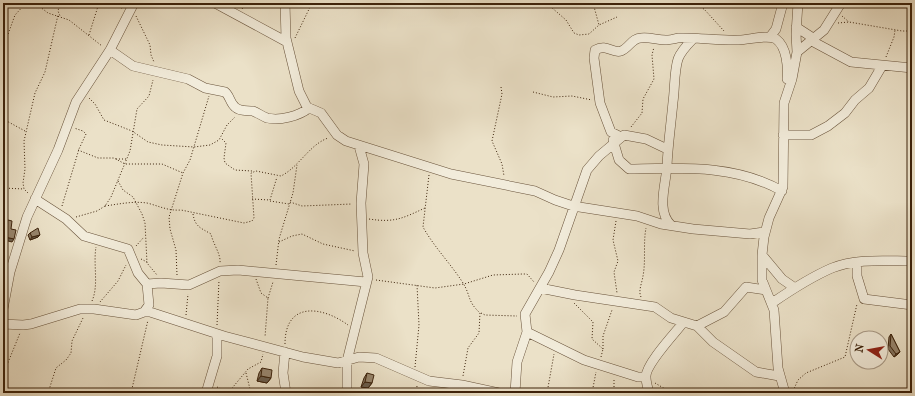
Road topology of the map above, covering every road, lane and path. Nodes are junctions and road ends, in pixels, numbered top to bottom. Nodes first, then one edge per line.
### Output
1 (26, 3) edge
2 (35, 3) edge
3 (60, 3) edge
4 (99, 3) edge
5 (215, 3) edge
6 (285, 3) edge
7 (312, 3) edge
8 (550, 3) edge
9 (593, 3) edge
10 (689, 3) edge
11 (783, 3) edge
12 (798, 3) edge
13 (132, 6) edge
14 (839, 7) edge
15 (58, 15) junction
16 (61, 17) junction
17 (617, 17) dead end
18 (849, 22) junction
19 (830, 23) junction
20 (599, 25) junction
21 (796, 27) junction
22 (912, 28) edge
23 (895, 29) junction
24 (89, 36) junction
25 (655, 38) junction
26 (772, 38) junction
27 (693, 39) junction
28 (811, 39) junction
29 (733, 40) junction
30 (288, 45) junction
31 (3, 48) edge
32 (796, 48) junction
33 (110, 50) junction
34 (883, 66) junction
35 (155, 68) junction
36 (912, 68) edge
37 (501, 87) dead end
38 (208, 89) junction
39 (82, 92) junction
40 (533, 92) dead end
41 (786, 94) junction
42 (600, 102) junction
43 (309, 108) junction
44 (238, 109) junction
45 (3, 119) edge
46 (68, 126) junction
47 (132, 131) junction
48 (26, 132) junction
49 (611, 132) junction
50 (783, 135) junction
51 (337, 136) junction
52 (622, 136) junction
53 (221, 138) junction
54 (613, 144) junction
55 (359, 146) junction
56 (194, 147) junction
57 (666, 149) junction
58 (78, 150) junction
59 (115, 159) junction
60 (127, 159) junction
61 (125, 164) junction
62 (297, 165) junction
63 (431, 168) junction
64 (667, 168) junction
65 (783, 168) junction
66 (253, 171) junction
67 (183, 173) junction
68 (277, 176) junction
69 (118, 181) junction
70 (767, 183) junction
71 (504, 184) junction
72 (3, 188) edge
73 (24, 189) junction
74 (782, 191) junction
75 (35, 199) junction
76 (252, 199) junction
77 (269, 201) junction
78 (136, 202) junction
79 (290, 202) junction
80 (289, 204) junction
81 (361, 204) junction
82 (105, 206) junction
83 (573, 206) junction
84 (426, 207) junction
85 (171, 211) junction
86 (617, 213) junction
87 (193, 214) junction
88 (63, 216) junction
89 (361, 217) junction
90 (648, 219) junction
91 (671, 226) junction
92 (764, 232) junction
93 (750, 234) junction
94 (145, 236) junction
95 (97, 241) junction
96 (279, 242) junction
97 (763, 243) junction
98 (132, 251) junction
99 (363, 253) junction
100 (762, 255) junction
101 (912, 261) edge
102 (857, 262) junction
103 (220, 271) junction
104 (253, 271) junction
105 (549, 272) junction
106 (274, 273) junction
107 (366, 282) junction
108 (164, 283) junction
109 (147, 284) junction
110 (177, 284) junction
111 (464, 284) junction
112 (189, 285) junction
113 (417, 285) junction
114 (540, 288) junction
115 (795, 288) junction
116 (552, 290) junction
117 (766, 290) junction
118 (569, 294) junction
119 (862, 297) junction
120 (268, 298) junction
121 (616, 302) junction
122 (772, 303) junction
123 (646, 304) junction
124 (912, 305) edge
125 (3, 309) edge
126 (91, 309) junction
127 (147, 312) junction
128 (480, 313) junction
129 (525, 318) junction
130 (185, 323) junction
131 (683, 323) junction
132 (3, 324) edge
133 (23, 325) junction
134 (697, 326) junction
135 (355, 330) junction
136 (527, 332) junction
137 (217, 334) junction
138 (264, 346) junction
139 (556, 346) junction
140 (603, 349) junction
141 (285, 352) junction
142 (346, 361) junction
143 (599, 363) junction
144 (615, 369) junction
145 (3, 370) edge
146 (246, 372) junction
147 (416, 375) junction
148 (779, 376) junction
149 (646, 379) junction
150 (209, 380) junction
151 (462, 385) junction
152 (48, 393) edge
153 (131, 393) edge
154 (206, 393) edge
155 (228, 393) edge
156 (231, 393) edge
157 (250, 393) edge
158 (286, 393) edge
159 (346, 393) edge
160 (416, 393) edge
161 (499, 393) edge
162 (515, 393) edge
163 (546, 393) edge
164 (592, 393) edge
165 (614, 393) edge
166 (649, 393) edge
167 (672, 393) edge
168 (785, 393) edge
169 (792, 393) edge

1 - 31 path
2 - 15 path
3 - 16 path
4 - 24 path
5 - 30 street
6 - 30 street
7 - 30 path
8 - 20 path
9 - 20 path
10 - 29 path
11 - 26 street
12 - 21 street
13 - 33 street
13 - 35 path
14 - 18 path
14 - 19 street
15 - 16 path
15 - 48 path
16 - 24 path
17 - 20 path
18 - 19 path
18 - 23 path
19 - 28 street
21 - 28 street
21 - 32 street
22 - 23 path
23 - 34 path
24 - 33 path
25 - 27 street
25 - 42 street
25 - 52 path
26 - 29 street
26 - 32 street
26 - 41 street
27 - 29 street
27 - 57 street
28 - 32 street
28 - 34 street
30 - 43 street
32 - 41 street
33 - 35 street
33 - 39 street
34 - 36 street
34 - 50 street
35 - 38 street
35 - 47 path
37 - 71 path
38 - 44 street
38 - 56 path
39 - 46 street
39 - 47 path
40 - 42 path
41 - 50 street
42 - 49 street
43 - 44 street
43 - 51 street
44 - 53 path
45 - 48 path
46 - 58 path
46 - 75 street
47 - 56 path
47 - 60 path
48 - 73 path
49 - 52 street
49 - 54 street
50 - 65 street
51 - 55 street
51 - 62 path
52 - 54 street
52 - 57 street
53 - 56 path
53 - 66 path
54 - 64 street
54 - 83 street
55 - 63 street
55 - 81 street
56 - 67 path
57 - 64 street
58 - 59 path
58 - 88 path
59 - 60 path
59 - 61 path
60 - 61 path
61 - 67 path
61 - 69 path
62 - 68 path
62 - 79 path
63 - 71 street
63 - 84 path
64 - 70 street
64 - 91 street
65 - 70 street
65 - 74 street
66 - 68 path
66 - 76 path
67 - 85 path
68 - 77 path
69 - 78 path
69 - 82 path
70 - 74 street
71 - 83 street
72 - 73 path
73 - 75 path
74 - 92 street
75 - 88 street
75 - 125 street
76 - 77 path
76 - 87 path
77 - 80 path
78 - 82 path
78 - 85 path
78 - 94 path
79 - 80 path
79 - 81 path
80 - 96 path
81 - 89 street
82 - 88 path
83 - 86 street
83 - 105 street
84 - 89 path
84 - 111 path
85 - 87 path
85 - 110 path
86 - 90 street
86 - 121 path
87 - 103 path
88 - 95 street
89 - 99 street
90 - 91 street
90 - 123 path
91 - 93 street
92 - 93 street
92 - 97 street
93 - 97 street
94 - 98 path
94 - 108 path
95 - 98 street
95 - 126 path
96 - 99 path
96 - 106 path
97 - 100 street
98 - 109 street
98 - 126 path
99 - 107 street
100 - 115 street
100 - 117 street
101 - 102 street
102 - 115 street
102 - 119 street
103 - 104 street
103 - 112 street
103 - 137 path
104 - 106 street
104 - 120 path
105 - 114 street
105 - 116 street
106 - 107 street
106 - 120 path
107 - 113 path
107 - 135 street
108 - 109 street
108 - 110 street
109 - 127 street
110 - 112 street
111 - 113 path
111 - 114 path
111 - 128 path
112 - 130 path
113 - 147 path
114 - 116 street
114 - 129 street
115 - 122 street
116 - 118 street
117 - 122 street
117 - 134 street
118 - 121 street
118 - 140 path
119 - 124 street
119 - 169 path
120 - 138 path
121 - 123 street
121 - 140 path
122 - 148 street
123 - 131 street
126 - 127 street
126 - 133 street
126 - 152 path
127 - 130 street
127 - 153 path
128 - 129 path
128 - 151 path
129 - 136 street
130 - 137 street
131 - 134 street
131 - 149 street
132 - 133 street
133 - 145 path
134 - 148 street
135 - 141 path
135 - 142 street
136 - 139 street
136 - 162 street
137 - 138 street
137 - 150 street
138 - 141 street
138 - 146 path
139 - 143 street
139 - 163 path
140 - 143 path
141 - 142 street
141 - 158 street
142 - 147 street
142 - 159 street
143 - 144 street
143 - 164 path
144 - 149 street
144 - 165 path
146 - 155 path
146 - 157 path
147 - 151 street
147 - 160 path
148 - 168 street
149 - 166 street
149 - 167 path
150 - 154 street
150 - 155 path
151 - 161 street
155 - 156 path

